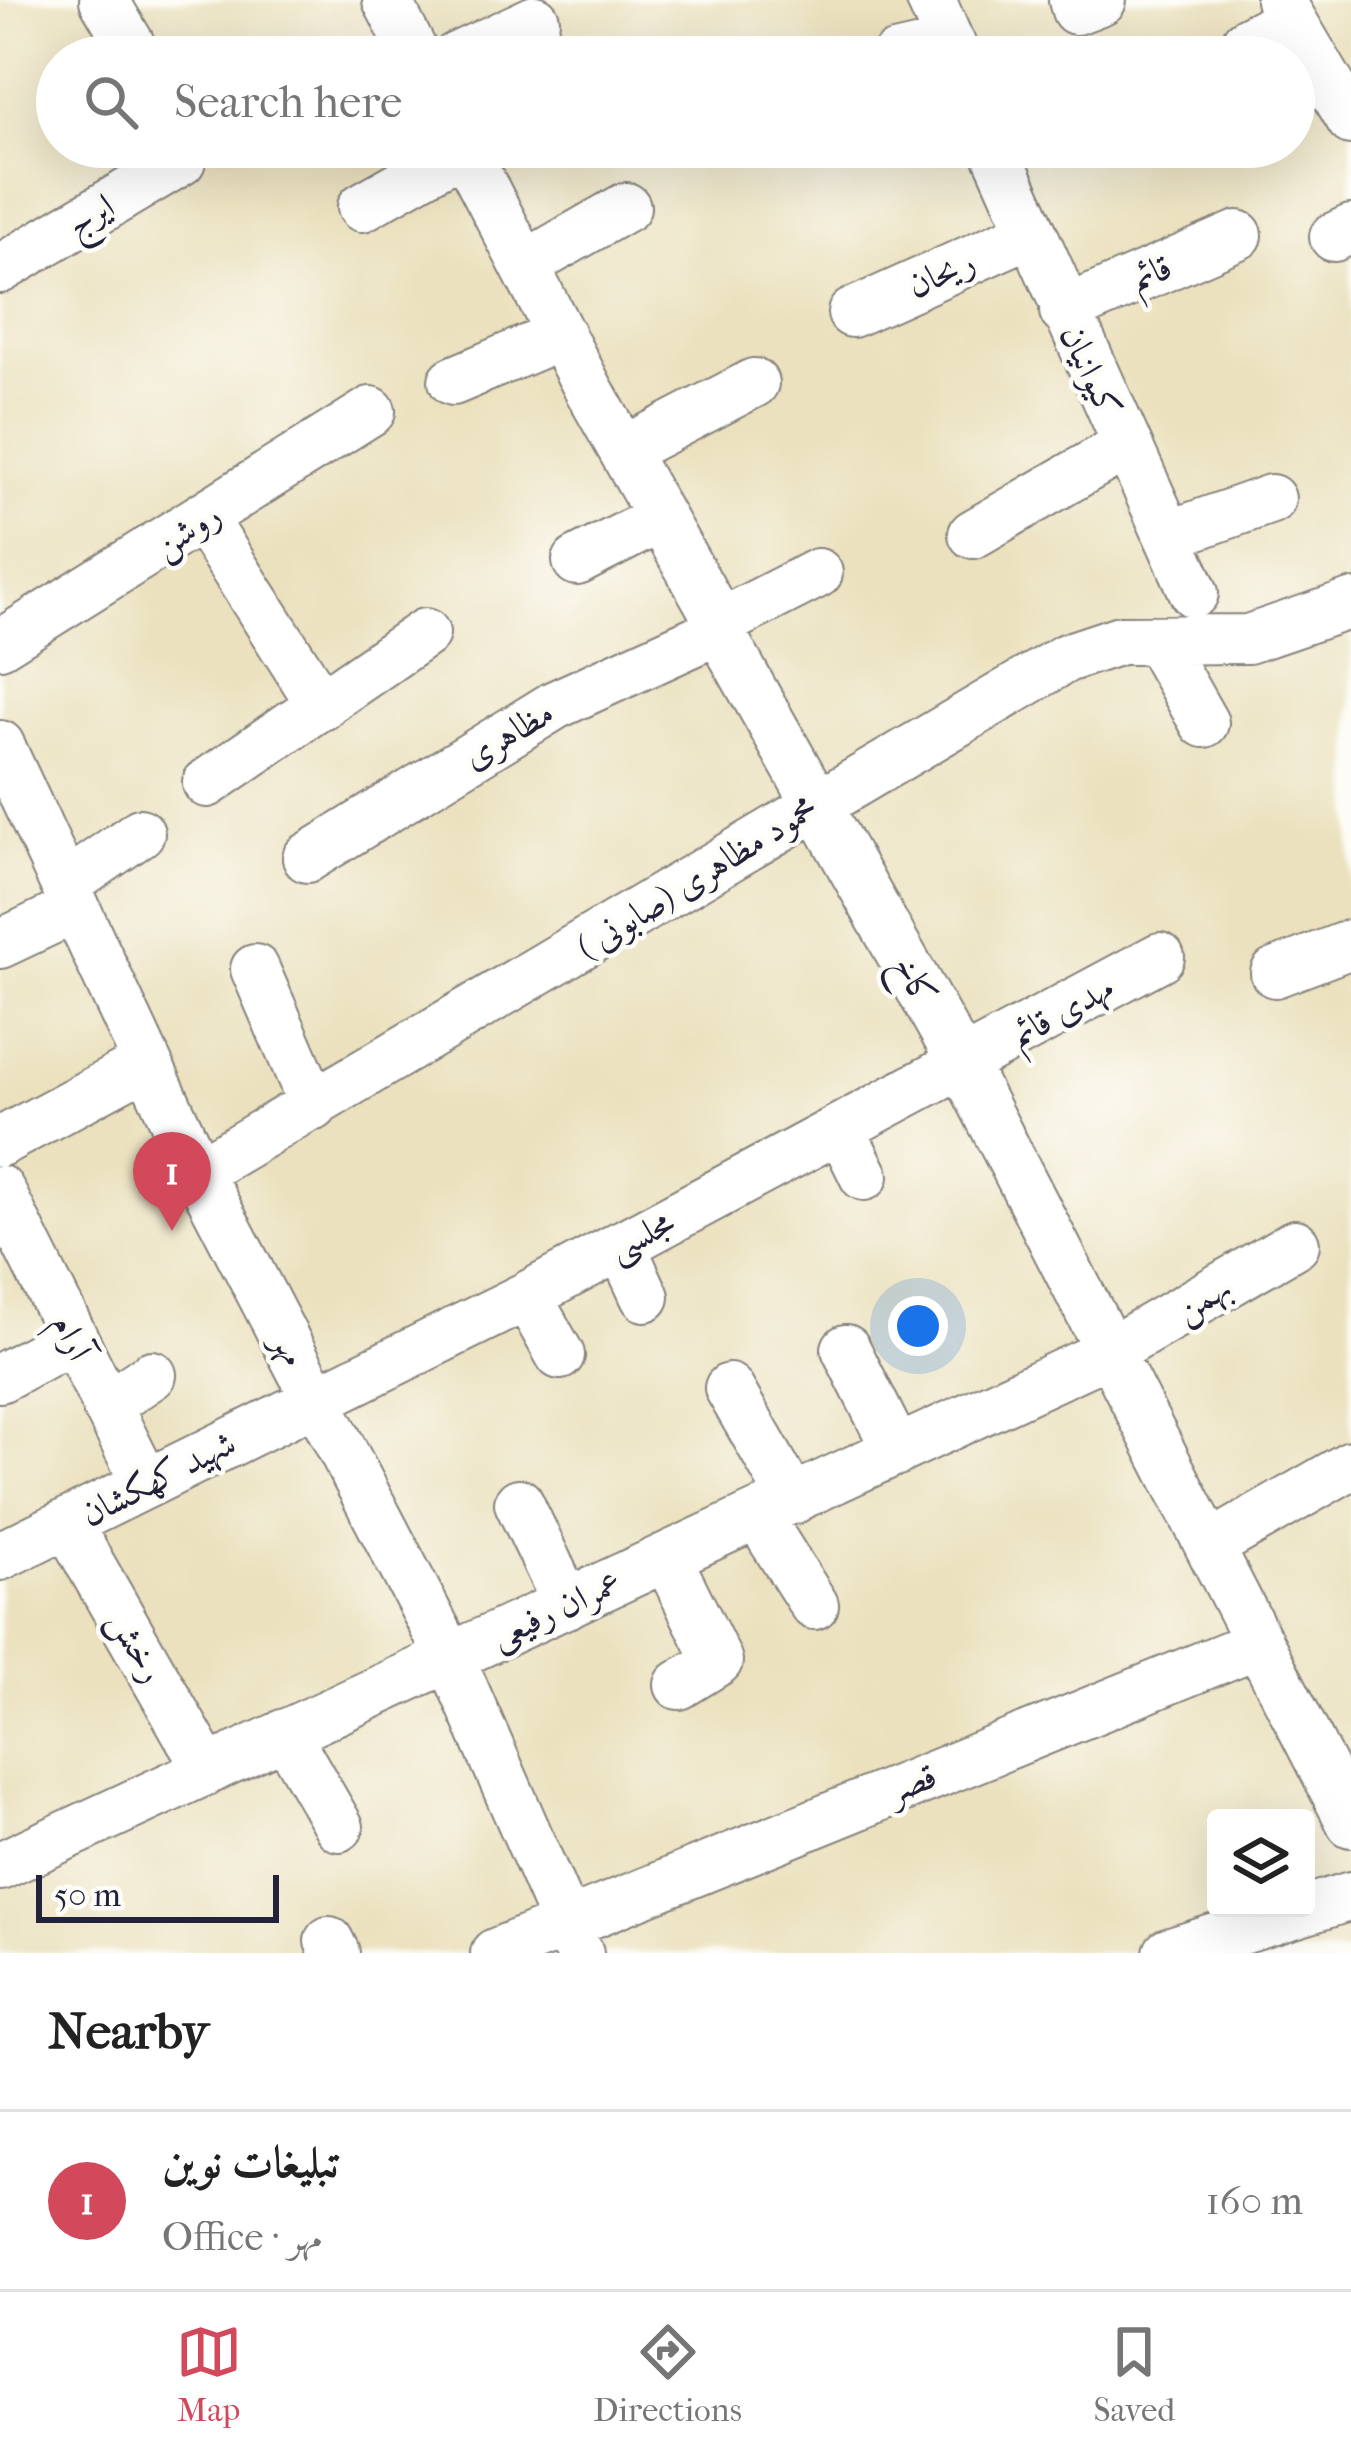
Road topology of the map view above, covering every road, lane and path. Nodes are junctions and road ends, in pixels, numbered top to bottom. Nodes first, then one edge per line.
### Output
1 (104, 0) edge
2 (387, 0) edge
3 (931, 0) edge
4 (1073, 0) edge
5 (1102, 0) edge
6 (1285, 10) edge
7 (535, 20) dead end
8 (125, 36) edge
9 (405, 36) edge
10 (501, 36) edge
11 (947, 36) edge
12 (1253, 36) edge
13 (1301, 36) edge
14 (1315, 60) edge
15 (1351, 120) edge
16 (169, 168) edge
17 (429, 168) edge
18 (473, 168) edge
19 (1003, 168) edge
20 (362, 207) dead end
21 (626, 207) dead end
22 (1030, 233) junction
23 (1238, 236) dead end
24 (524, 266) junction
25 (0, 269) edge
26 (1064, 310) junction
27 (853, 313) dead end
28 (561, 335) junction
29 (453, 381) dead end
30 (754, 383) dead end
31 (371, 411) dead end
32 (1125, 446) junction
33 (625, 450) junction
34 (1271, 500) dead end
35 (661, 518) junction
36 (202, 519) junction
37 (973, 534) dead end
38 (1169, 535) junction
39 (578, 561) dead end
40 (818, 573) dead end
41 (1193, 593) dead end
42 (1351, 604) edge
43 (720, 626) junction
44 (425, 633) dead end
45 (1157, 640) junction
46 (0, 644) edge
47 (322, 706) junction
48 (1204, 723) dead end
49 (0, 746) edge
50 (207, 783) dead end
51 (816, 802) junction
52 (140, 833) dead end
53 (307, 858) dead end
54 (70, 897) junction
55 (0, 944) edge
56 (1351, 944) edge
57 (1160, 957) dead end
58 (255, 969) dead end
59 (1275, 973) dead end
60 (147, 1063) junction
61 (963, 1066) junction
62 (314, 1106) junction
63 (842, 1131) junction
64 (0, 1142) edge
65 (198, 1172) junction
66 (864, 1176) dead end
67 (0, 1190) edge
68 (621, 1244) junction
69 (1295, 1244) dead end
70 (527, 1296) junction
71 (645, 1297) dead end
72 (72, 1339) junction
73 (846, 1349) dead end
74 (1111, 1352) junction
75 (560, 1355) dead end
76 (152, 1375) dead end
77 (0, 1378) edge
78 (729, 1388) dead end
79 (315, 1399) junction
80 (106, 1406) junction
81 (897, 1451) junction
82 (1351, 1465) edge
83 (146, 1484) junction
84 (519, 1503) dead end
85 (775, 1508) junction
86 (68, 1523) junction
87 (1210, 1546) junction
88 (0, 1556) edge
89 (667, 1558) junction
90 (567, 1604) junction
91 (814, 1605) dead end
92 (1259, 1643) junction
93 (450, 1658) junction
94 (679, 1684) dead end
95 (285, 1733) junction
96 (1336, 1757) edge
97 (207, 1769) junction
98 (1351, 1823) edge
99 (339, 1827) dead end
100 (0, 1866) edge
101 (1351, 1896) edge
102 (572, 1939) edge
103 (1194, 1949) edge
104 (495, 1953) edge

1 - 8 street
2 - 9 street
3 - 11 street
4 - 5 street
6 - 12 street
6 - 13 street
7 - 10 street
14 - 15 street
16 - 25 street, ایرج
17 - 20 street
18 - 24 street, کاخ
19 - 22 street, کیوانیان
21 - 24 street
22 - 26 street, کیوانیان
22 - 27 street, ریحان
23 - 26 street, قائم
24 - 28 street, کاخ
26 - 32 street, کیوانیان
28 - 29 street
28 - 33 street, کاخ
30 - 33 street
31 - 36 street, روشن
32 - 37 street
32 - 38 street, کیوانیان
33 - 35 street, کاخ
34 - 38 street
35 - 39 street
35 - 43 street, کاخ
36 - 46 street, روشن
36 - 47 street
38 - 41 street, کیوانیان
40 - 43 street, مظاهری
42 - 45 street, محمود مظاهری (صابونی )
43 - 51 street, کاخ
43 - 53 street, مظاهری
44 - 47 street
45 - 48 street
45 - 51 street, محمود مظاهری (صابونی )
47 - 50 street
49 - 54 street, مهر
51 - 61 street, کاخ
51 - 62 street, محمود مظاهری (صابونی )
52 - 54 street
54 - 55 street
54 - 60 street, مهر
56 - 59 street
57 - 61 street, مهدی قائم
58 - 62 street
60 - 64 street
60 - 65 street, مهر
61 - 63 street, مجلسی
61 - 74 street, کاخ
62 - 65 street, محمود مظاهری (صابونی )
63 - 66 street
63 - 68 street, مجلسی
65 - 79 street, مهر
67 - 72 street, آرام
68 - 70 street, مجلسی
68 - 71 street
69 - 74 street, بهمن
70 - 75 street
70 - 79 street, مجلسی
72 - 77 street
72 - 80 street, آرام
73 - 81 street
74 - 81 street, عمران رفیعی
74 - 87 street, کاخ
76 - 80 street
78 - 85 street
79 - 83 street, شهید کهکشان
79 - 93 street, مهر
80 - 83 street, آرام
81 - 85 street, عمران رفیعی
82 - 87 street
83 - 86 street, شهید کهکشان
84 - 90 street
85 - 89 street, عمران رفیعی
85 - 91 street
86 - 88 street, شهید کهکشان
86 - 97 street, رخش
87 - 92 street, کاخ
89 - 90 street, عمران رفیعی
89 - 94 street
90 - 93 street, عمران رفیعی
92 - 96 street, کاخ
92 - 102 street, قصر
93 - 95 street, عمران رفیعی
93 - 102 street, مهر
95 - 97 street, عمران رفیعی
95 - 99 street
96 - 98 street, کاخ
97 - 100 street, عمران رفیعی
101 - 103 street
102 - 104 street, قصر

